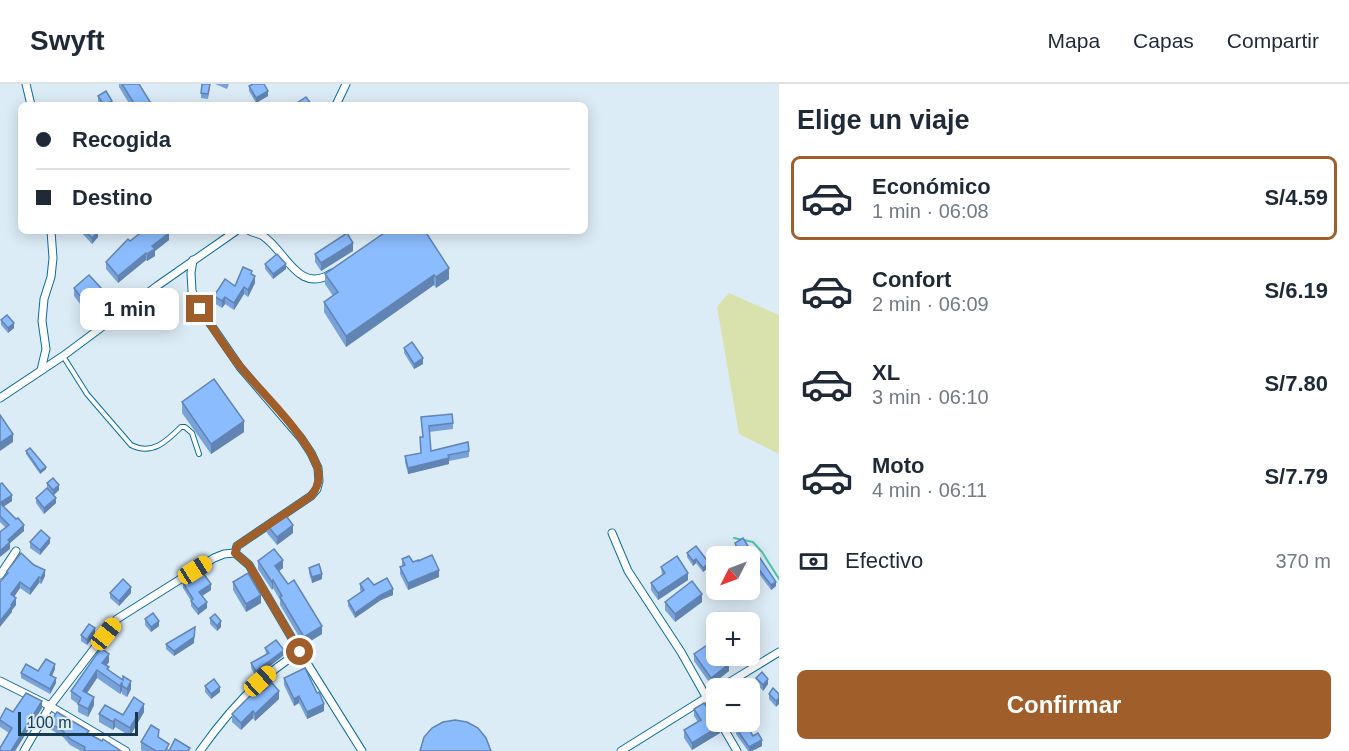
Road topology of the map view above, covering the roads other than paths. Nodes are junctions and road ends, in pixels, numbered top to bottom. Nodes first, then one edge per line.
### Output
1 (26, 84) edge
2 (346, 84) edge
3 (30, 102) edge
4 (337, 102) edge
5 (51, 234) edge
6 (232, 234) edge
7 (258, 234) edge
8 (194, 260) junction
9 (339, 269) edge
10 (63, 356) junction
11 (41, 370) junction
12 (0, 398) edge
13 (199, 454) dead end
14 (612, 533) dead end
15 (16, 551) dead end
16 (235, 553) junction
17 (0, 575) edge
18 (300, 652) junction
19 (779, 652) edge
20 (738, 678) edge
21 (0, 681) edge
22 (706, 695) edge
23 (706, 698) edge
24 (50, 706) junction
25 (726, 732) edge
26 (24, 751) edge
27 (126, 751) edge
28 (200, 751) edge
29 (362, 751) edge
30 (621, 751) edge
31 (737, 751) edge

1 - 3 street
2 - 4 street
5 - 11 street
6 - 8 street
7 - 9 street
8 - 10 street
8 - 16 street
10 - 11 street
10 - 13 lane
11 - 12 street
14 - 22 street
15 - 17 street
16 - 18 street
16 - 24 street
18 - 28 street
18 - 29 street
19 - 20 street
21 - 24 street
23 - 30 street
24 - 26 street
24 - 27 street
25 - 31 street

